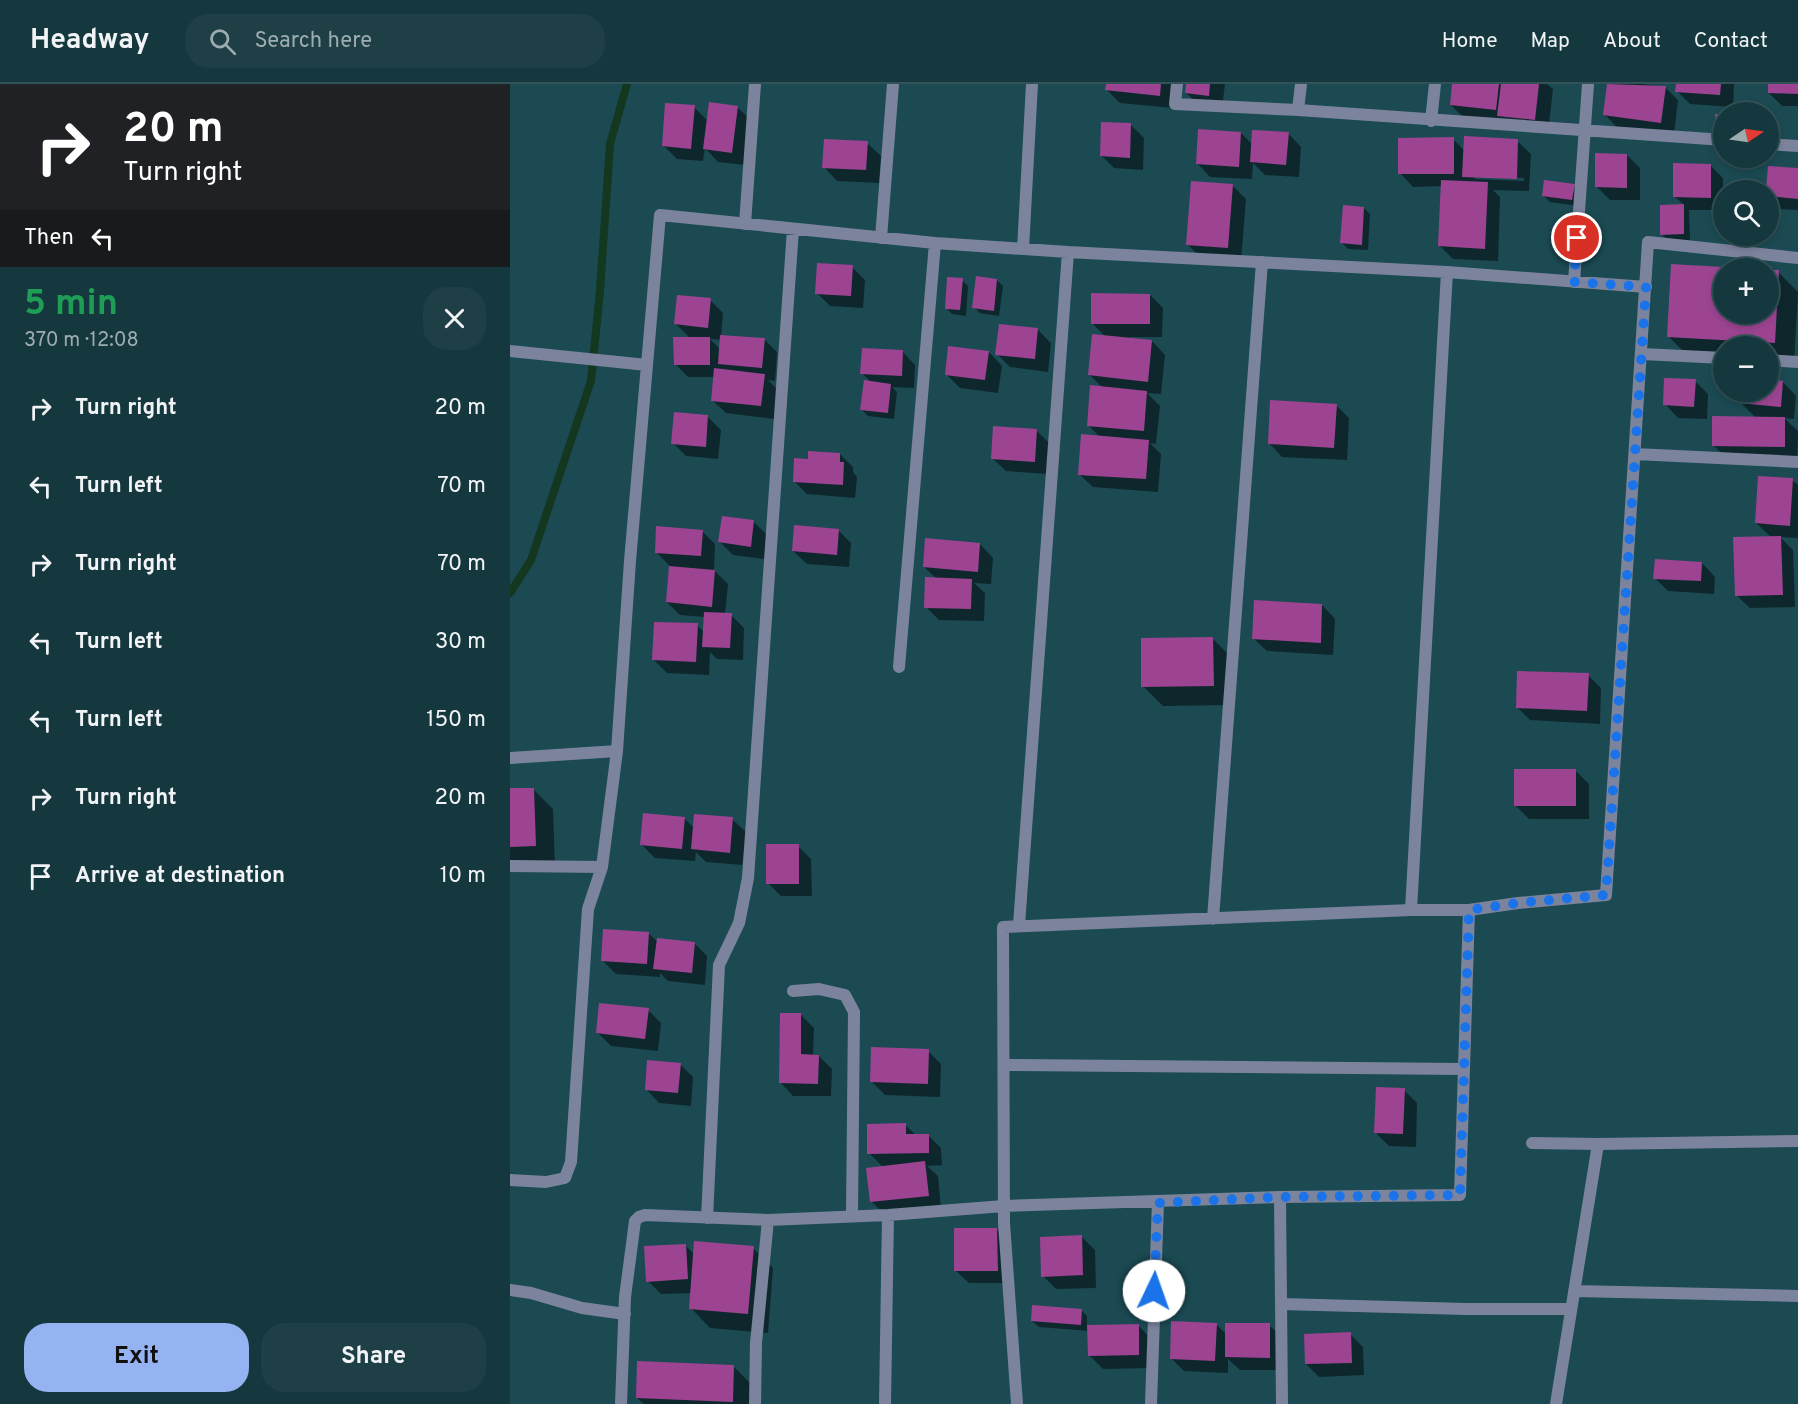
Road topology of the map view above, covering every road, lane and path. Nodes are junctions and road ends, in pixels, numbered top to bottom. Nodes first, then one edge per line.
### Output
1 (755, 84) edge
2 (893, 84) edge
3 (1032, 84) edge
4 (1177, 84) edge
5 (1301, 84) edge
6 (1435, 84) edge
7 (1588, 84) edge
8 (1298, 110) junction
9 (1431, 121) junction
10 (1584, 130) junction
11 (1713, 139) edge
12 (1779, 145) edge
13 (1798, 146) edge
14 (745, 224) junction
15 (793, 229) junction
16 (881, 238) junction
17 (935, 243) junction
18 (1023, 249) junction
19 (1068, 252) junction
20 (1798, 258) edge
21 (1262, 262) junction
22 (1447, 272) junction
23 (1574, 282) junction
24 (1646, 287) junction
25 (510, 351) edge
26 (1642, 354) junction
27 (1713, 357) edge
28 (1779, 361) edge
29 (1798, 362) edge
30 (647, 365) junction
31 (1635, 454) junction
32 (1798, 462) edge
33 (899, 667) dead end
34 (617, 751) junction
35 (510, 758) edge
36 (510, 866) edge
37 (602, 867) junction
38 (1411, 910) junction
39 (1469, 910) junction
40 (1213, 918) junction
41 (1019, 925) junction
42 (793, 991) dead end
43 (1005, 1065) junction
44 (1463, 1069) junction
45 (1798, 1141) edge
46 (1532, 1143) dead end
47 (1598, 1144) junction
48 (510, 1180) edge
49 (1280, 1197) junction
50 (1158, 1203) junction
51 (1004, 1206) junction
52 (852, 1215) junction
53 (888, 1215) junction
54 (707, 1218) junction
55 (768, 1220) junction
56 (510, 1290) edge
57 (1574, 1291) junction
58 (1798, 1296) edge
59 (1281, 1304) junction
60 (1571, 1309) junction
61 (625, 1314) junction
62 (621, 1404) edge
63 (755, 1404) edge
64 (885, 1404) edge
65 (1017, 1404) edge
66 (1150, 1404) edge
67 (1282, 1404) edge
68 (1556, 1404) edge

1 - 14 street
2 - 16 street
3 - 18 street
4 - 8 street
5 - 8 street
6 - 9 street
7 - 10 street
8 - 9 street
9 - 10 street
10 - 11 street
10 - 23 street
12 - 13 street
14 - 15 street
14 - 30 street
15 - 16 street
15 - 54 street
16 - 17 street
17 - 18 street
17 - 33 street
18 - 19 street
19 - 21 street
19 - 41 street
20 - 24 street
21 - 22 street
21 - 40 street
22 - 23 street
22 - 38 street
23 - 24 street
24 - 26 street
25 - 30 street
26 - 27 street
26 - 31 street
28 - 29 street
30 - 34 street
31 - 32 street
31 - 39 street
34 - 35 street
34 - 37 street
36 - 37 street
37 - 48 street
38 - 39 street
38 - 40 street
39 - 44 street
40 - 41 street
41 - 43 street
42 - 52 street
43 - 44 street
43 - 51 street
44 - 49 street
45 - 47 street
46 - 47 street
47 - 57 street
49 - 50 street
49 - 59 street
50 - 51 street
50 - 66 street
51 - 53 street
51 - 65 street
52 - 53 street
52 - 55 street
53 - 64 street
54 - 55 street
54 - 61 street
55 - 63 street
56 - 61 street
57 - 58 street
57 - 60 street
59 - 60 street
59 - 67 street
60 - 68 street
61 - 62 street

